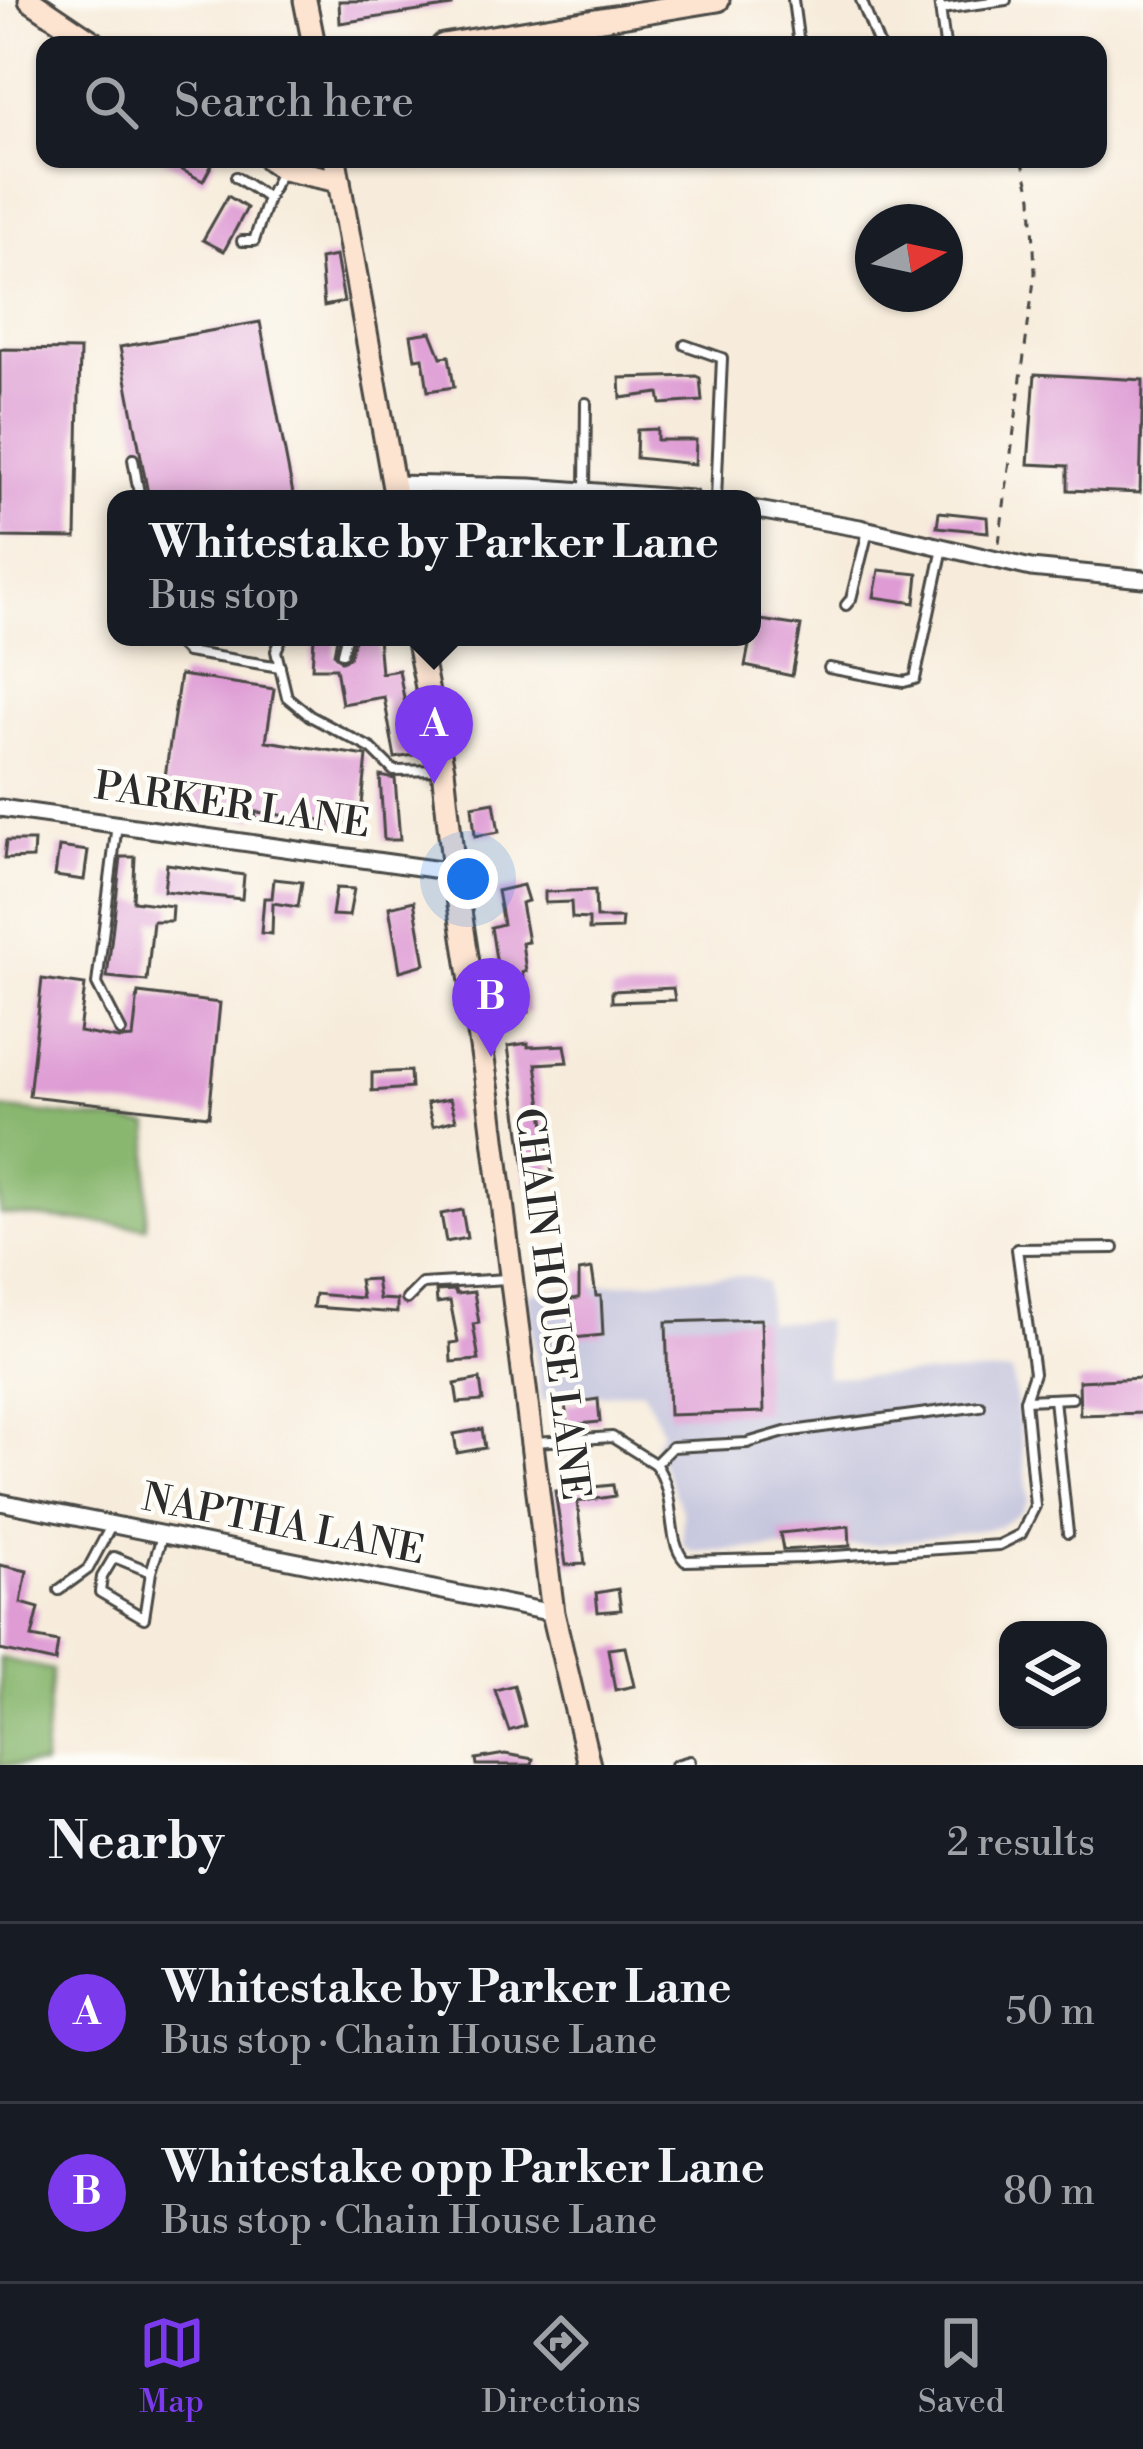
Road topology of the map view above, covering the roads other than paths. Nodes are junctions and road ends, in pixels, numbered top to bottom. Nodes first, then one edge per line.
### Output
1 (30, 0) edge
2 (305, 0) edge
3 (718, 0) edge
4 (793, 0) edge
5 (861, 0) edge
6 (1006, 0) edge
7 (940, 5) edge
8 (84, 36) edge
9 (312, 36) edge
10 (498, 36) edge
11 (799, 36) edge
12 (875, 36) edge
13 (944, 36) edge
14 (275, 168) edge
15 (337, 170) edge
16 (236, 177) dead end
17 (268, 198) junction
18 (242, 241) dead end
19 (685, 345) dead end
20 (586, 404) dead end
21 (133, 458) dead end
22 (138, 490) edge
23 (394, 490) edge
24 (585, 490) edge
25 (716, 490) edge
26 (761, 511) edge
27 (868, 529) junction
28 (943, 547) junction
29 (1143, 579) edge
30 (846, 605) dead end
31 (181, 646) edge
32 (278, 646) edge
33 (344, 646) edge
34 (419, 646) edge
35 (342, 652) dead end
36 (280, 667) junction
37 (829, 668) dead end
38 (443, 769) junction
39 (0, 808) edge
40 (118, 822) junction
41 (454, 872) junction
42 (121, 1031) dead end
43 (1114, 1248) dead end
44 (513, 1279) junction
45 (407, 1299) dead end
46 (1072, 1398) dead end
47 (1054, 1399) junction
48 (1025, 1400) junction
49 (980, 1406) dead end
50 (533, 1443) junction
51 (655, 1463) junction
52 (0, 1502) edge
53 (112, 1524) junction
54 (1068, 1533) dead end
55 (163, 1535) junction
56 (151, 1572) junction
57 (58, 1590) dead end
58 (553, 1613) junction
59 (690, 1761) dead end
60 (589, 1765) edge
61 (676, 1765) edge

1 - 8 street
2 - 9 street
3 - 10 street
4 - 11 lane
5 - 12 lane
6 - 7 lane
7 - 13 lane
14 - 17 lane
15 - 23 street
16 - 17 lane
17 - 18 lane
19 - 25 lane
20 - 24 lane
21 - 22 lane
26 - 27 street
27 - 28 street
27 - 30 lane
28 - 29 street
28 - 37 lane
31 - 36 lane
32 - 36 lane
33 - 35 lane
34 - 38 street, CHAIN HOUSE LANE
36 - 38 lane
38 - 41 street, CHAIN HOUSE LANE
39 - 40 street, PARKER LANE
40 - 41 street, PARKER LANE
40 - 42 lane
41 - 44 street, CHAIN HOUSE LANE
43 - 48 lane
44 - 45 lane
44 - 50 street, CHAIN HOUSE LANE
46 - 47 lane
47 - 48 lane
47 - 54 lane
48 - 51 lane
49 - 51 lane
50 - 51 lane
50 - 58 street, CHAIN HOUSE LANE
52 - 53 street, NAPTHA LANE
53 - 55 street, NAPTHA LANE
53 - 57 lane
55 - 56 lane
55 - 58 street, NAPTHA LANE
56 - 56 lane
58 - 60 street, CHAIN HOUSE LANE
59 - 61 lane

